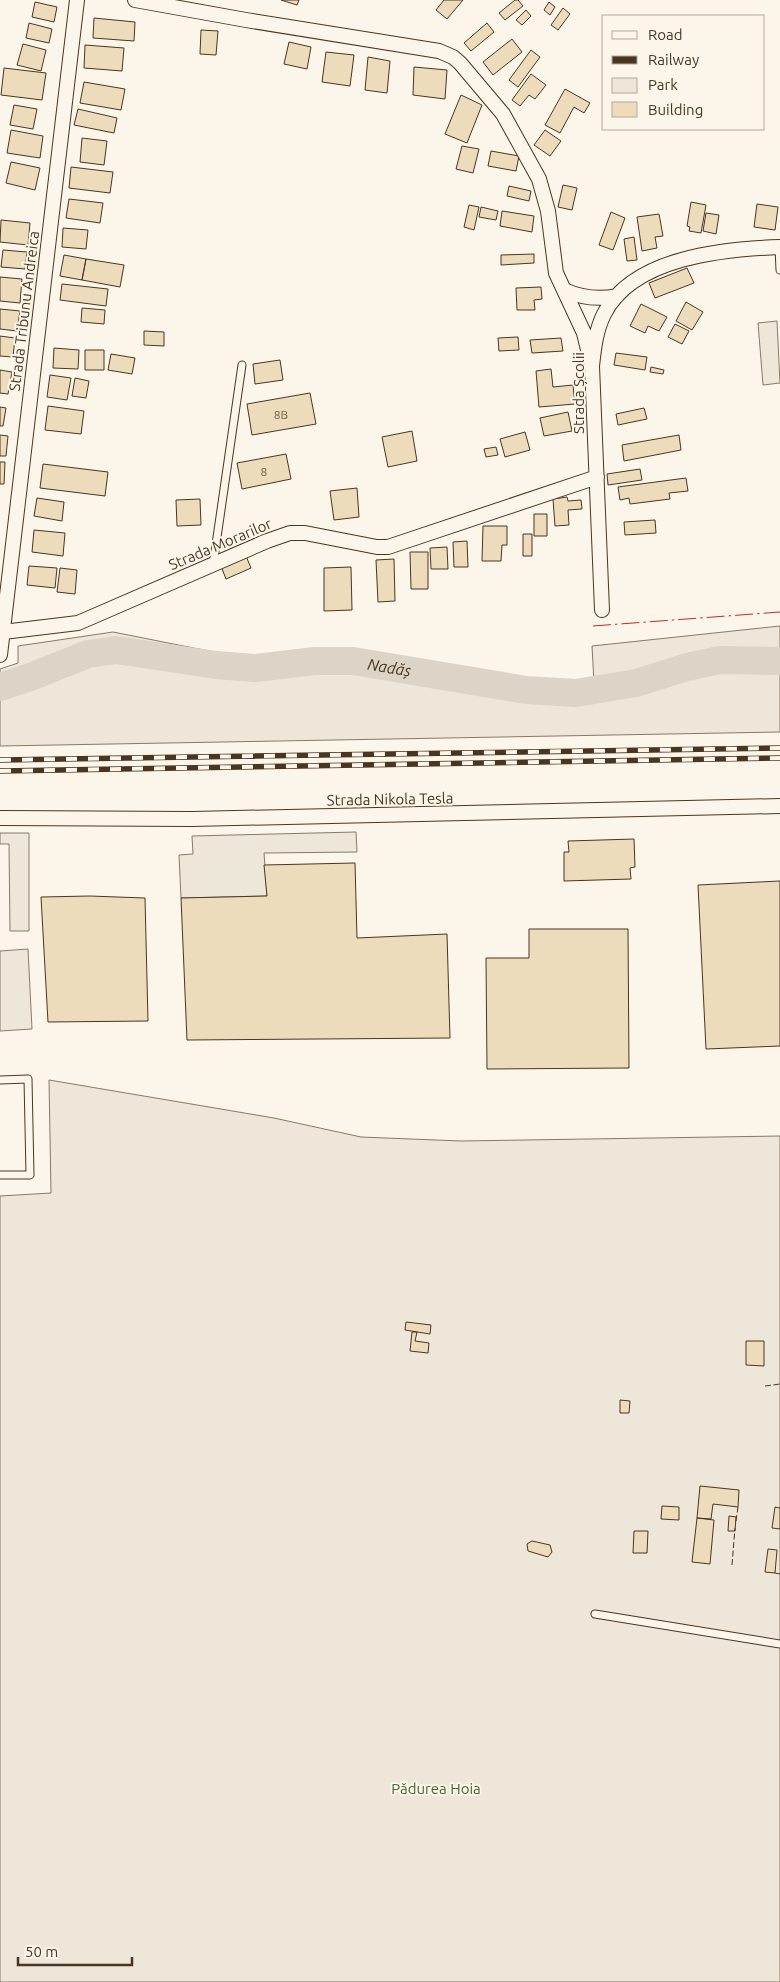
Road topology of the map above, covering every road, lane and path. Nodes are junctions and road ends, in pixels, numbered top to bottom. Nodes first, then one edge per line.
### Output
1 (77, 0) edge
2 (135, 0) edge
3 (780, 246) edge
4 (780, 270) edge
5 (564, 290) junction
6 (617, 296) junction
7 (242, 365) dead end
8 (592, 366) junction
9 (597, 477) junction
10 (212, 564) junction
11 (602, 610) dead end
12 (3, 632) junction
13 (0, 655) edge
14 (780, 806) edge
15 (0, 818) edge
16 (0, 1080) edge
17 (0, 1175) edge
18 (595, 1614) dead end
19 (780, 1644) edge

1 - 12 street, Strada Tribunu Andreica
2 - 5 street
3 - 4 lane
3 - 6 street, Strada Școlii
5 - 6 street
5 - 8 street
6 - 8 street, Strada Școlii
7 - 10 lane
8 - 9 street, Strada Școlii
9 - 10 street, Strada Morarilor
9 - 11 street, Strada Școlii
10 - 12 street, Strada Morarilor
12 - 13 street, Strada Tribunu Andreica
14 - 15 street, Strada Nikola Tesla
16 - 17 lane
18 - 19 lane

